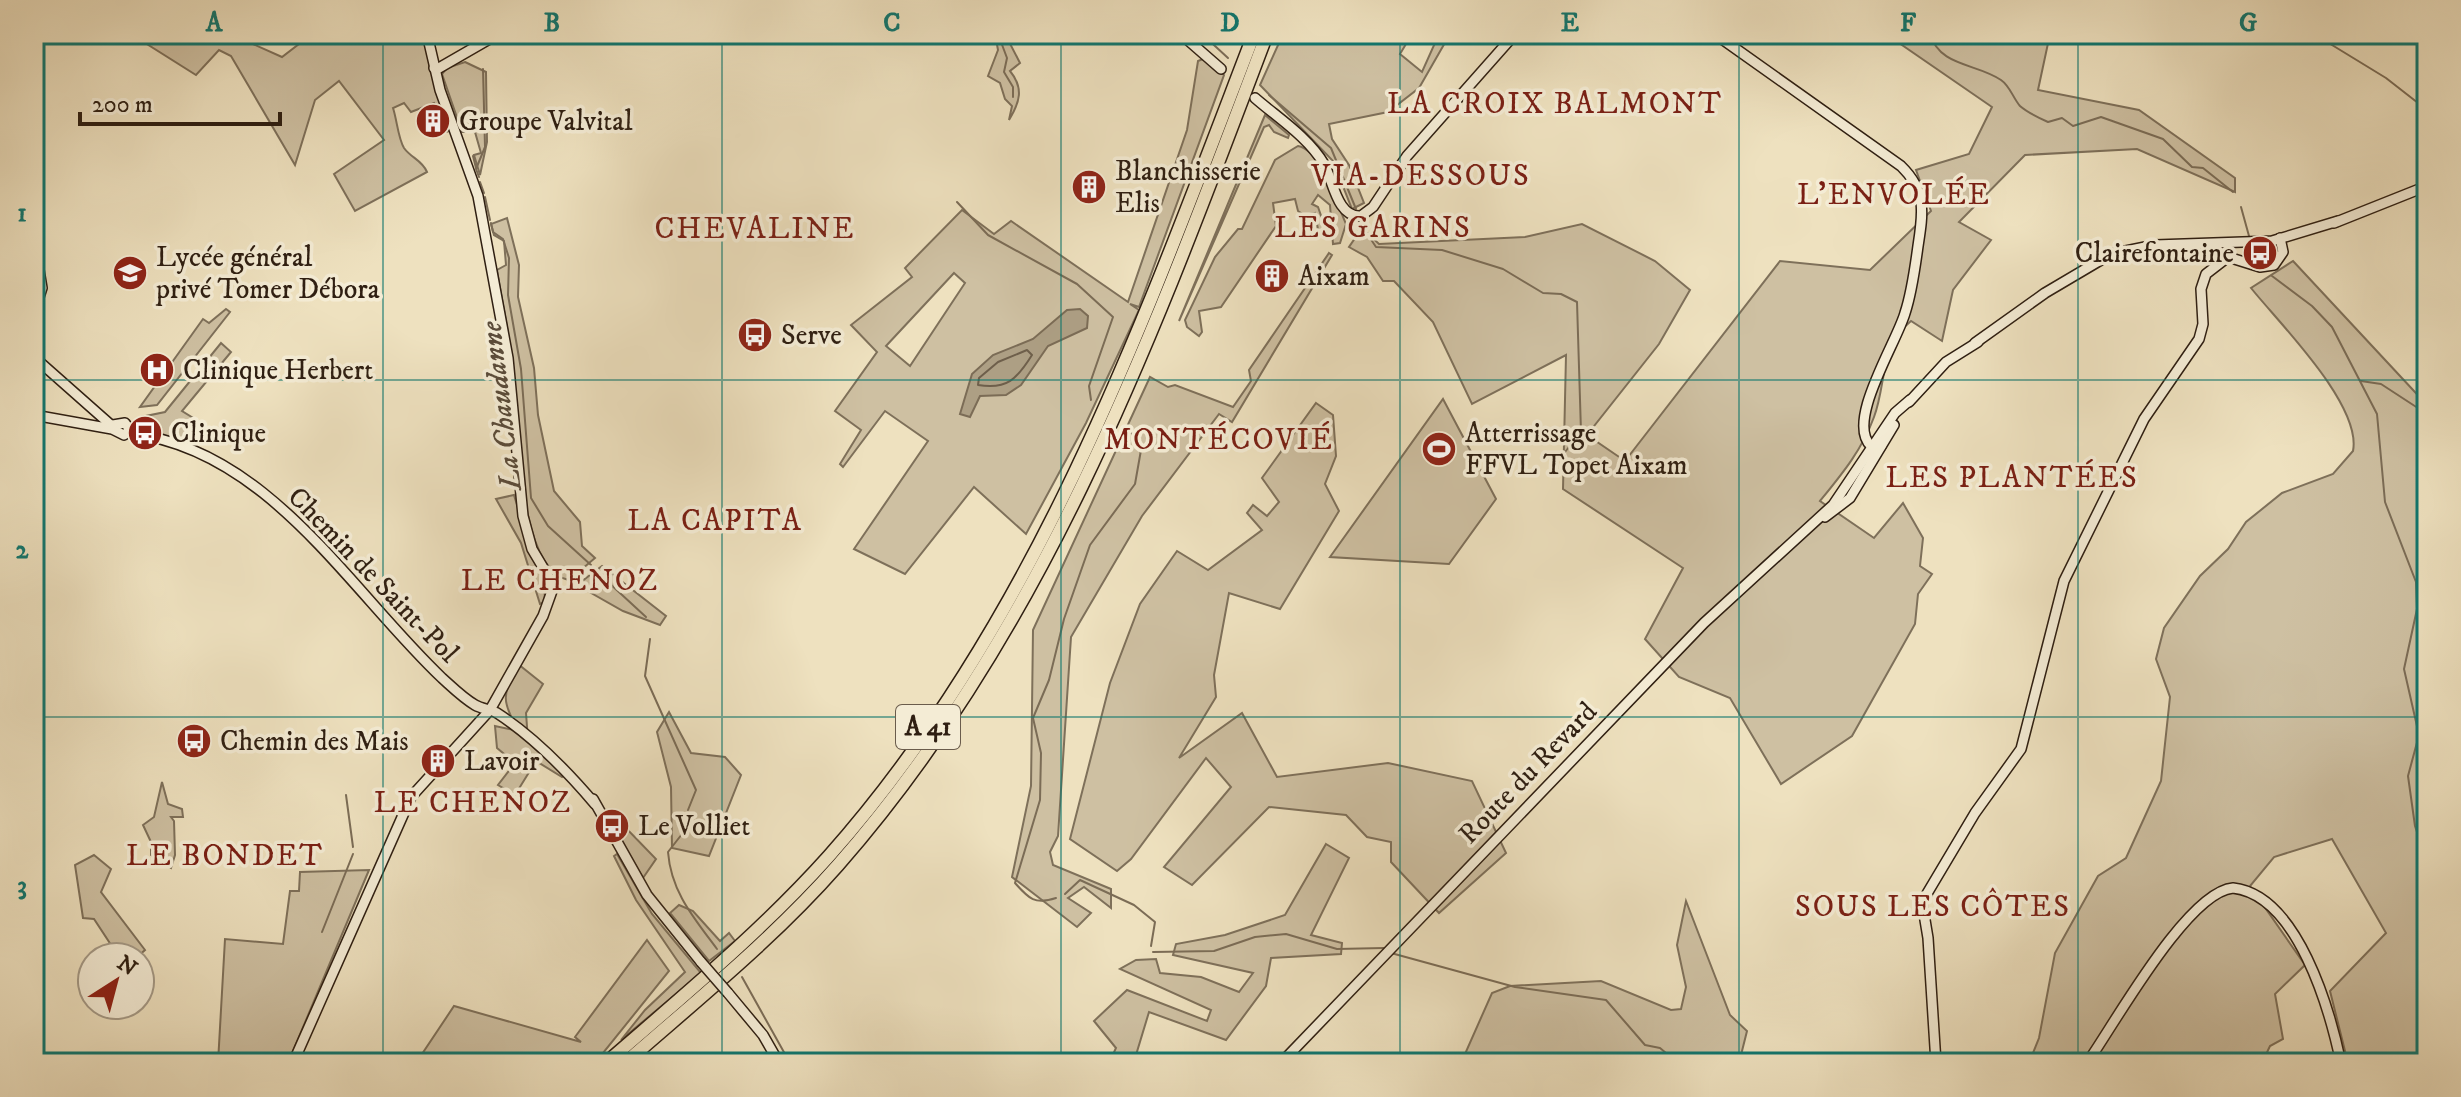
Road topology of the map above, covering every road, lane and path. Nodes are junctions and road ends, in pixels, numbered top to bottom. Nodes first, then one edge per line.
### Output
1 (427, 34) edge
2 (498, 34) edge
3 (1181, 34) edge
4 (1254, 34) edge
5 (1267, 34) edge
6 (1515, 34) edge
7 (1715, 34) edge
8 (439, 64) junction
9 (1221, 69) dead end
10 (1255, 98) dead end
11 (2427, 186) edge
12 (34, 240) edge
13 (2276, 242) junction
14 (34, 313) edge
15 (34, 357) edge
16 (34, 415) edge
17 (121, 430) junction
18 (1877, 444) junction
19 (490, 710) junction
20 (728, 993) junction
21 (293, 1063) edge
22 (606, 1063) edge
23 (625, 1063) edge
24 (772, 1063) edge
25 (779, 1063) edge
26 (1281, 1063) edge
27 (1936, 1063) edge
28 (2087, 1063) edge
29 (2341, 1063) edge

1 - 8 street
2 - 8 street
3 - 9 street
4 - 22 highway, A 41
5 - 23 highway, A 41
6 - 10 street
7 - 18 street
8 - 19 street
11 - 13 street, Route du Revard
12 - 14 street
13 - 18 street, Route du Revard
13 - 27 street
15 - 17 street
16 - 17 street, Chemin de Saint-Pol
17 - 19 street, Chemin de Saint-Pol
18 - 26 street, Route du Revard
19 - 20 street, bridge
19 - 21 street
20 - 24 street
20 - 25 street
28 - 29 street

